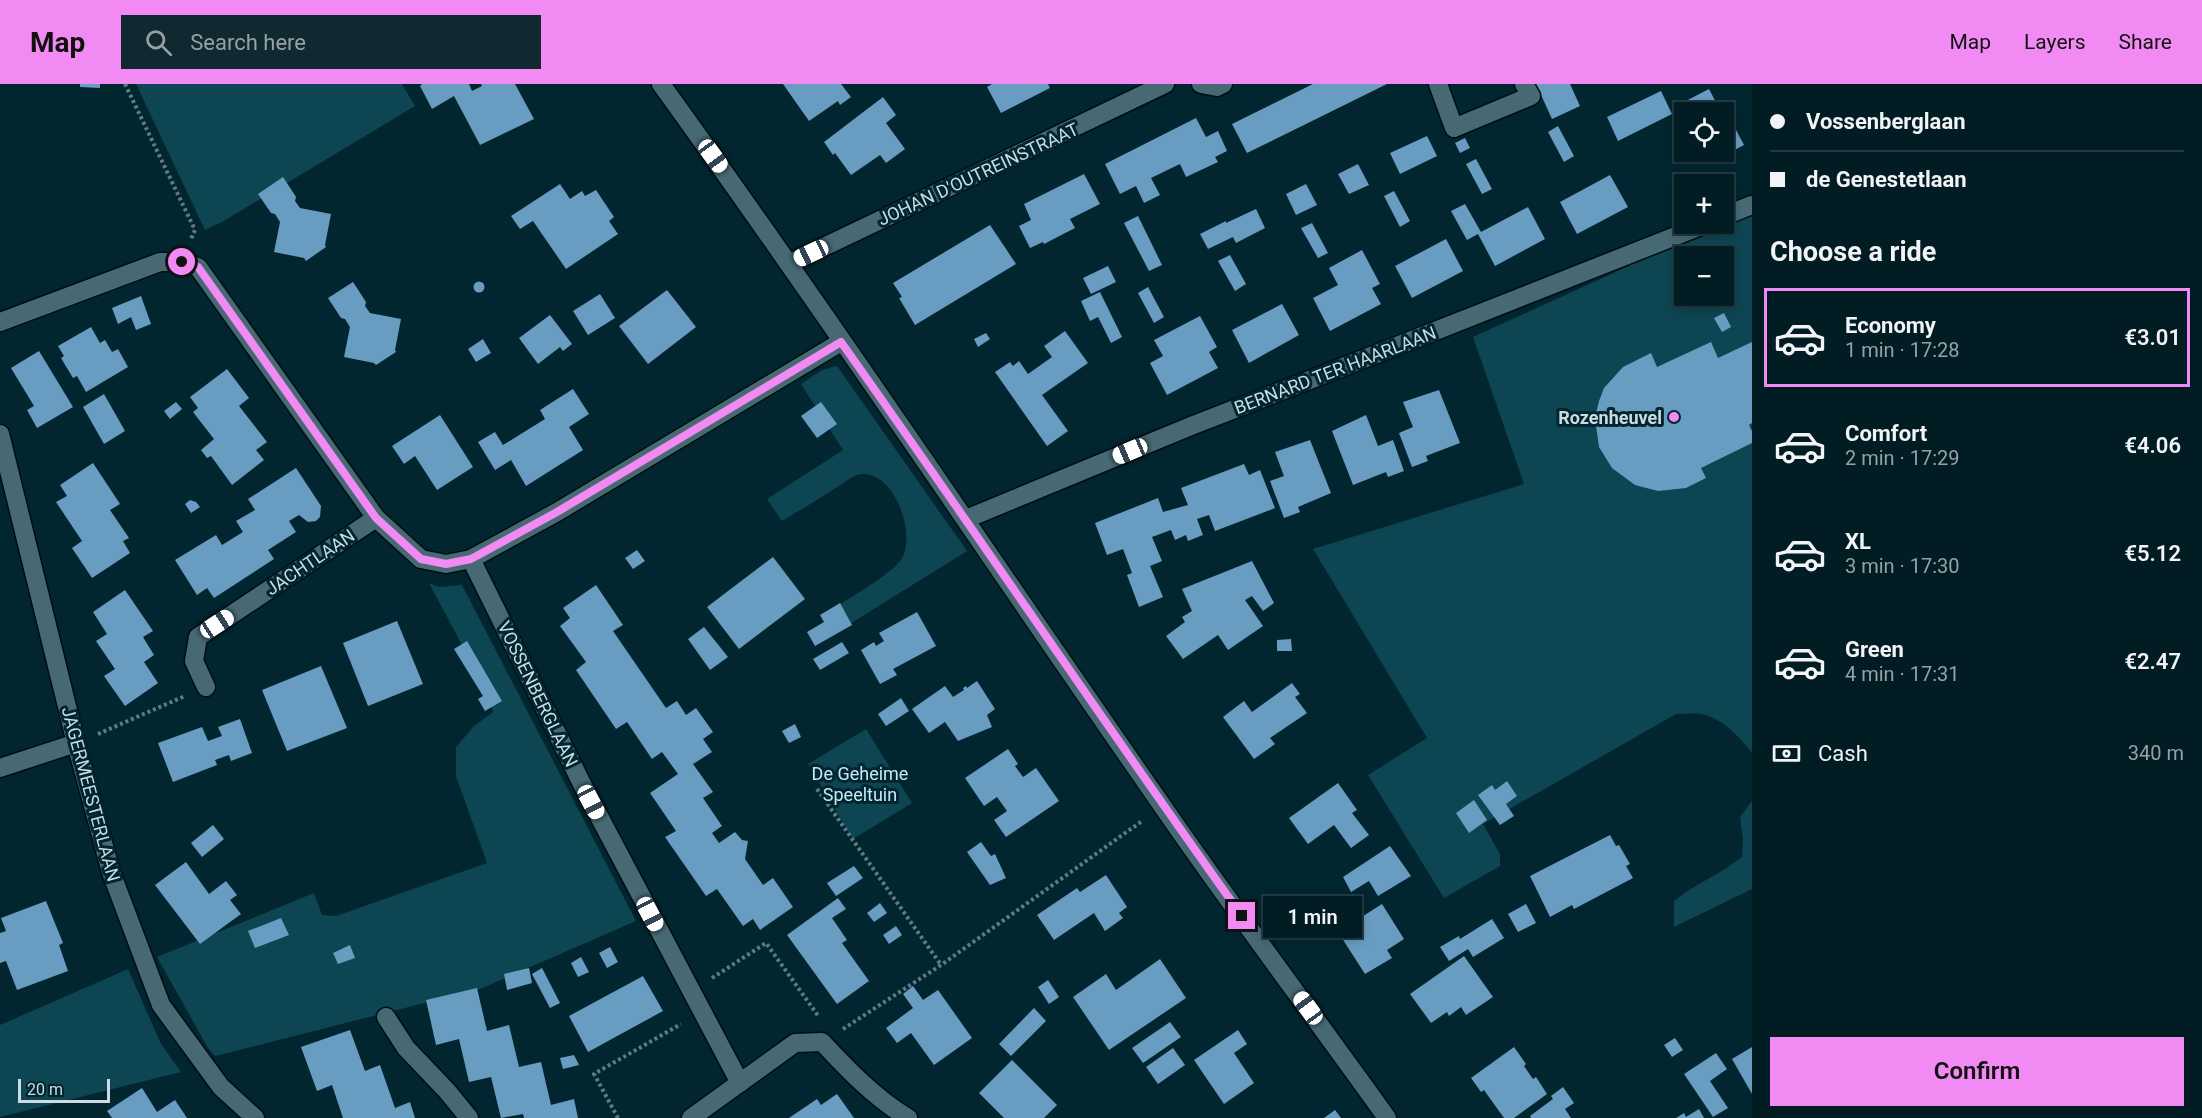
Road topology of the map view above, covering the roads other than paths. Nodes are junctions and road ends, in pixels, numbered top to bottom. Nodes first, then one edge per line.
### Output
1 (662, 84) edge
2 (1165, 84) edge
3 (1201, 84) edge
4 (1222, 84) edge
5 (1438, 84) edge
6 (1524, 84) edge
7 (1752, 205) edge
8 (1734, 212) edge
9 (1681, 234) edge
10 (790, 263) junction
11 (0, 322) edge
12 (841, 342) junction
13 (0, 435) edge
14 (376, 518) junction
15 (966, 519) junction
16 (471, 559) junction
17 (206, 687) road end
18 (76, 743) junction
19 (0, 768) edge
20 (386, 1017) dead end
21 (740, 1083) junction
22 (255, 1118) edge
23 (469, 1118) edge
24 (691, 1118) edge
25 (908, 1118) edge
26 (1387, 1118) edge

1 - 10 street
2 - 10 street, JOHAN D'OUTREINSTRAAT
3 - 4 street
5 - 6 street
7 - 8 street
9 - 15 street, BERNARD TER HAARLAAN
10 - 12 street
11 - 14 street
12 - 15 street
12 - 16 street
13 - 18 street, JAGERMEESTERLAAN
14 - 16 street
14 - 17 street, JACHTLAAN
15 - 26 street
16 - 21 street, VOSSENBERGLAAN
18 - 19 street
18 - 22 street, JAGERMEESTERLAAN
20 - 23 street
21 - 24 street
21 - 25 street

